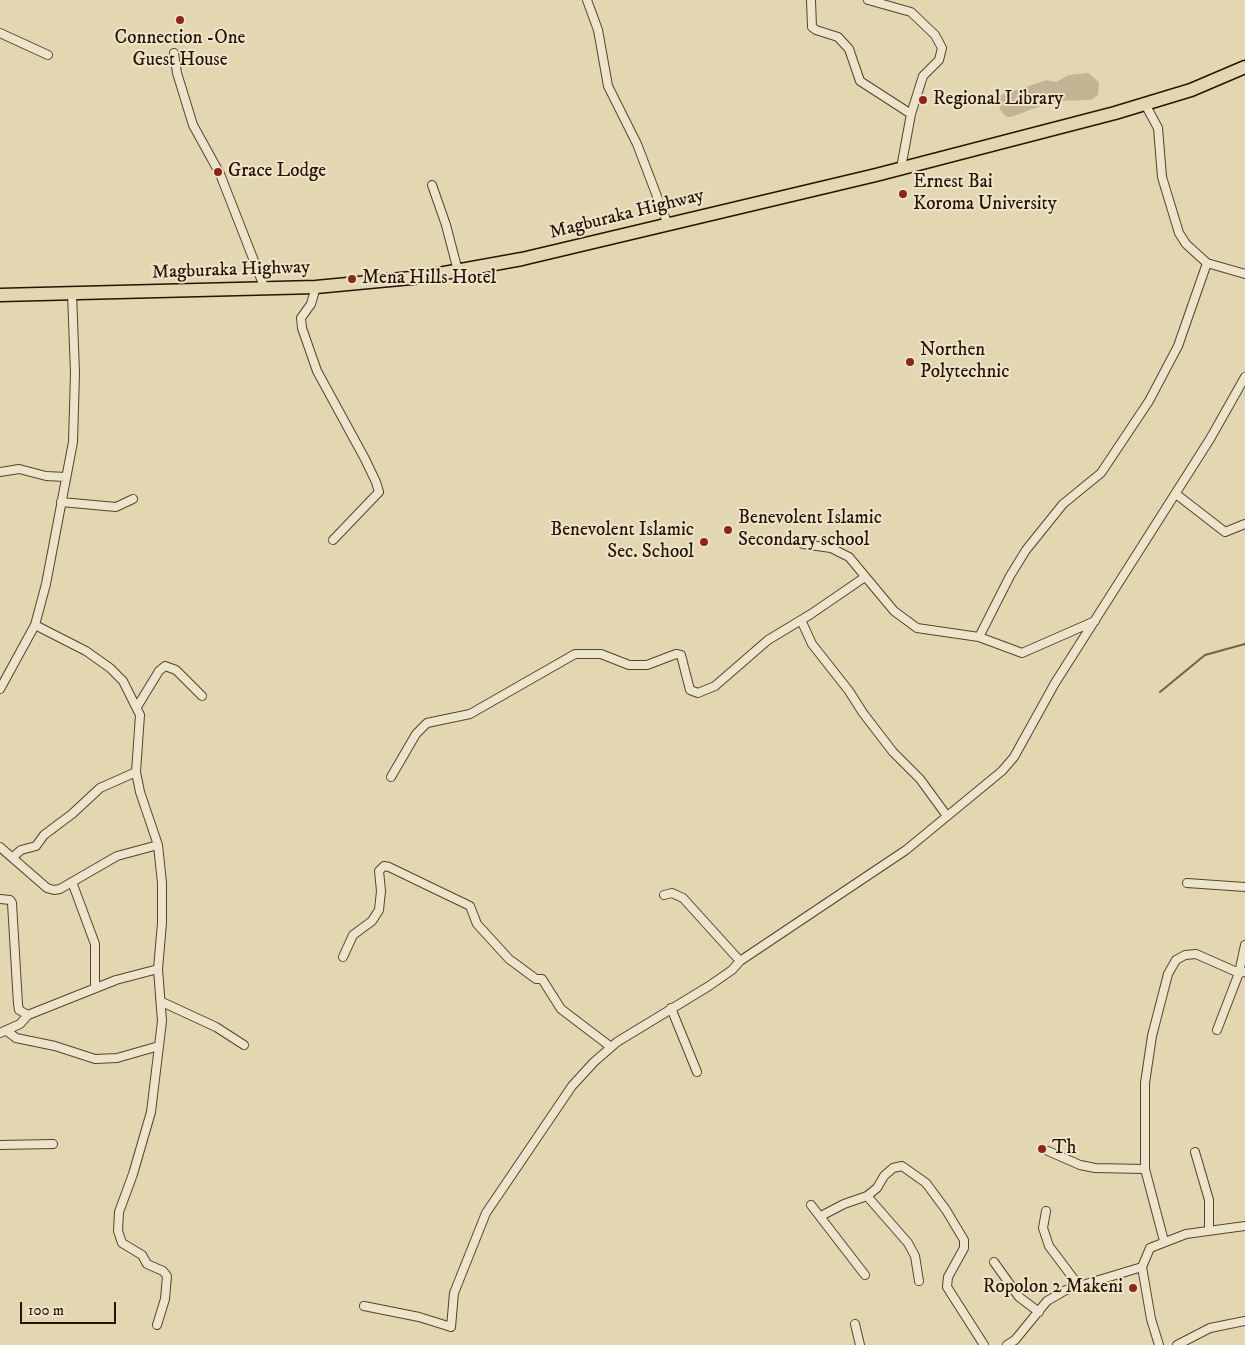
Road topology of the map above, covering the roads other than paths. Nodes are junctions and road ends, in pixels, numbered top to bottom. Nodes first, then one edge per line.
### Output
1 (587, 0) edge
2 (811, 0) edge
3 (868, 0) edge
4 (0, 33) edge
5 (174, 53) dead end
6 (48, 55) dead end
7 (1245, 67) edge
8 (1145, 104) junction
9 (911, 114) junction
10 (901, 168) junction
11 (432, 185) dead end
12 (668, 225) junction
13 (1207, 263) junction
14 (458, 271) junction
15 (1245, 274) edge
16 (316, 288) junction
17 (265, 289) junction
18 (72, 293) junction
19 (0, 295) edge
20 (1245, 377) edge
21 (0, 472) edge
22 (66, 477) junction
23 (1176, 494) junction
24 (133, 499) dead end
25 (61, 502) junction
26 (1245, 524) edge
27 (333, 540) dead end
28 (803, 544) dead end
29 (865, 577) junction
30 (801, 620) junction
31 (1096, 621) junction
32 (35, 625) junction
33 (979, 636) junction
34 (0, 689) edge
35 (202, 696) dead end
36 (137, 707) junction
37 (136, 772) junction
38 (391, 777) dead end
39 (947, 816) junction
40 (158, 845) junction
41 (0, 847) edge
42 (13, 857) junction
43 (72, 882) junction
44 (1187, 883) dead end
45 (1245, 887) edge
46 (664, 895) dead end
47 (0, 899) edge
48 (1245, 945) edge
49 (343, 957) dead end
50 (740, 961) junction
51 (158, 969) junction
52 (1242, 972) edge
53 (95, 988) junction
54 (162, 1002) junction
55 (671, 1008) junction
56 (28, 1015) junction
57 (1217, 1030) dead end
58 (4, 1032) edge
59 (244, 1045) dead end
60 (159, 1046) junction
61 (610, 1047) junction
62 (697, 1072) dead end
63 (52, 1144) dead end
64 (0, 1145) edge
65 (1048, 1151) dead end
66 (1194, 1152) dead end
67 (1145, 1169) junction
68 (867, 1196) junction
69 (811, 1205) dead end
70 (1046, 1211) dead end
71 (821, 1216) junction
72 (1245, 1226) edge
73 (1209, 1230) junction
74 (1164, 1241) junction
75 (994, 1262) dead end
76 (1142, 1267) junction
77 (865, 1275) dead end
78 (919, 1281) dead end
79 (1079, 1286) junction
80 (364, 1306) dead end
81 (1039, 1312) junction
82 (1245, 1321) edge
83 (855, 1324) dead end
84 (158, 1325) dead end
85 (860, 1345) edge
86 (984, 1345) edge
87 (1007, 1345) edge
88 (1159, 1345) edge
89 (1177, 1345) edge

1 - 12 street
2 - 9 street
3 - 9 street
4 - 6 street
5 - 17 street
7 - 8 main road, Magburaka Highway
8 - 10 main road, Magburaka Highway
8 - 13 street
9 - 10 street
10 - 12 main road, Magburaka Highway
11 - 14 street
12 - 14 main road, Magburaka Highway
13 - 15 street
13 - 33 street
14 - 16 main road, Magburaka Highway
16 - 17 main road, Magburaka Highway
16 - 27 street
17 - 18 main road, Magburaka Highway
18 - 19 main road, Magburaka Highway
18 - 22 street
20 - 23 street
21 - 22 street
22 - 25 street
23 - 26 street
23 - 31 street
24 - 25 street
25 - 32 street
28 - 29 street
29 - 30 street
29 - 33 street
30 - 38 street
30 - 39 street
31 - 33 street
31 - 39 street
32 - 34 street
32 - 36 street
35 - 36 street
36 - 37 street
37 - 40 street
37 - 42 street
39 - 50 street
40 - 43 street
40 - 51 street
41 - 42 street
42 - 43 street
43 - 53 street
44 - 45 street
46 - 50 street
47 - 56 street
48 - 52 street
49 - 61 street
50 - 55 street
51 - 53 street
51 - 54 street
52 - 57 street
52 - 67 street
53 - 56 street
54 - 59 street
54 - 60 street
55 - 61 street
55 - 62 street
56 - 58 street
58 - 60 street
60 - 84 street
61 - 80 street
63 - 64 street
65 - 67 street
66 - 73 street
67 - 74 street
68 - 71 street
68 - 78 street
68 - 86 street
69 - 71 street
70 - 79 street
71 - 77 street
72 - 73 street
73 - 74 street
74 - 76 street
75 - 81 street
76 - 79 street
76 - 88 street
79 - 81 street
81 - 87 street
82 - 89 street
83 - 85 street

